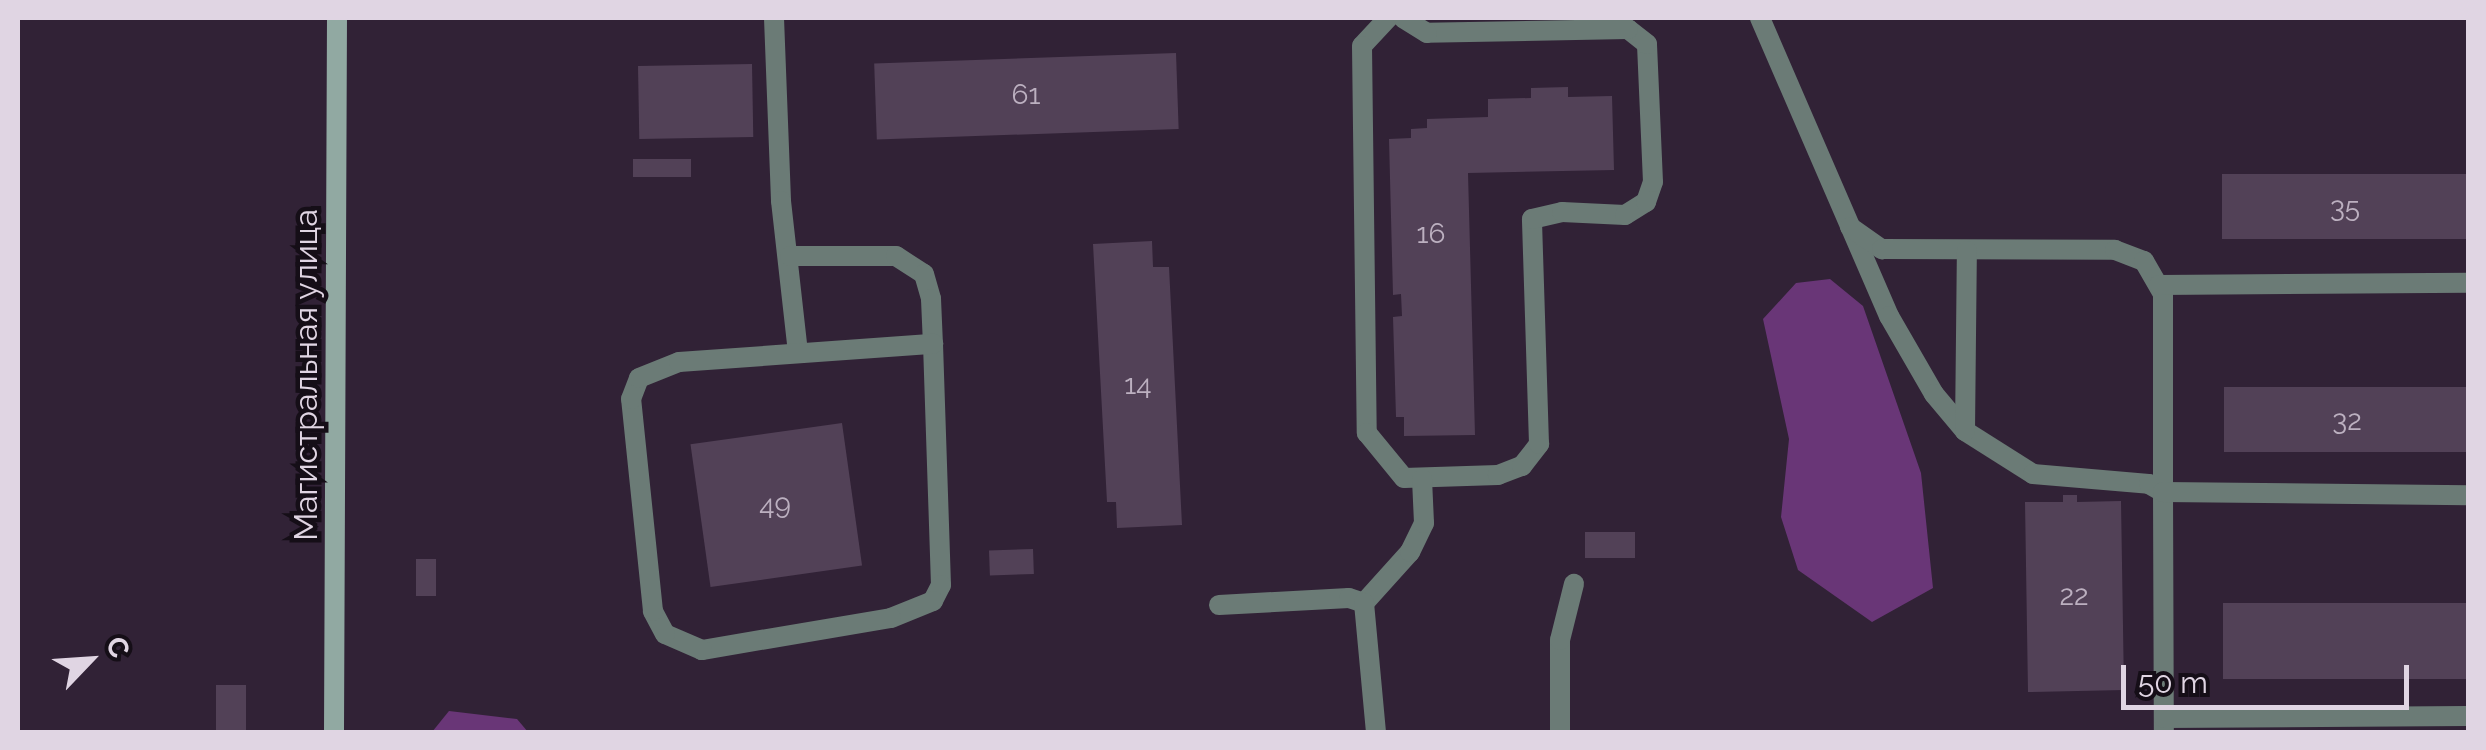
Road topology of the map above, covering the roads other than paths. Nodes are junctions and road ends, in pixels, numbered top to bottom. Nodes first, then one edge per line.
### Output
1 (337, 18) edge
2 (774, 18) edge
3 (1388, 18) edge
4 (1403, 18) edge
5 (1760, 18) edge
6 (1844, 222) junction
7 (1966, 251) junction
8 (790, 256) junction
9 (2468, 283) edge
10 (2159, 285) junction
11 (932, 344) junction
12 (798, 353) junction
13 (1965, 432) junction
14 (1422, 479) junction
15 (2163, 492) junction
16 (2468, 495) edge
17 (1574, 584) dead end
18 (1364, 603) junction
19 (1219, 606) dead end
20 (2468, 716) edge
21 (2164, 726) edge
22 (334, 732) edge
23 (1376, 732) edge
24 (1560, 732) edge

1 - 22 main road, Магистральная улица
2 - 8 lane
3 - 14 lane
4 - 14 lane
5 - 6 lane
6 - 7 lane
6 - 13 lane
7 - 10 lane
7 - 13 lane
8 - 11 lane
8 - 12 lane
9 - 10 lane
10 - 15 lane
11 - 12 lane
11 - 12 lane
13 - 15 lane
14 - 18 lane
15 - 16 lane
15 - 21 lane
17 - 24 lane
18 - 19 lane
18 - 23 lane
20 - 21 lane

